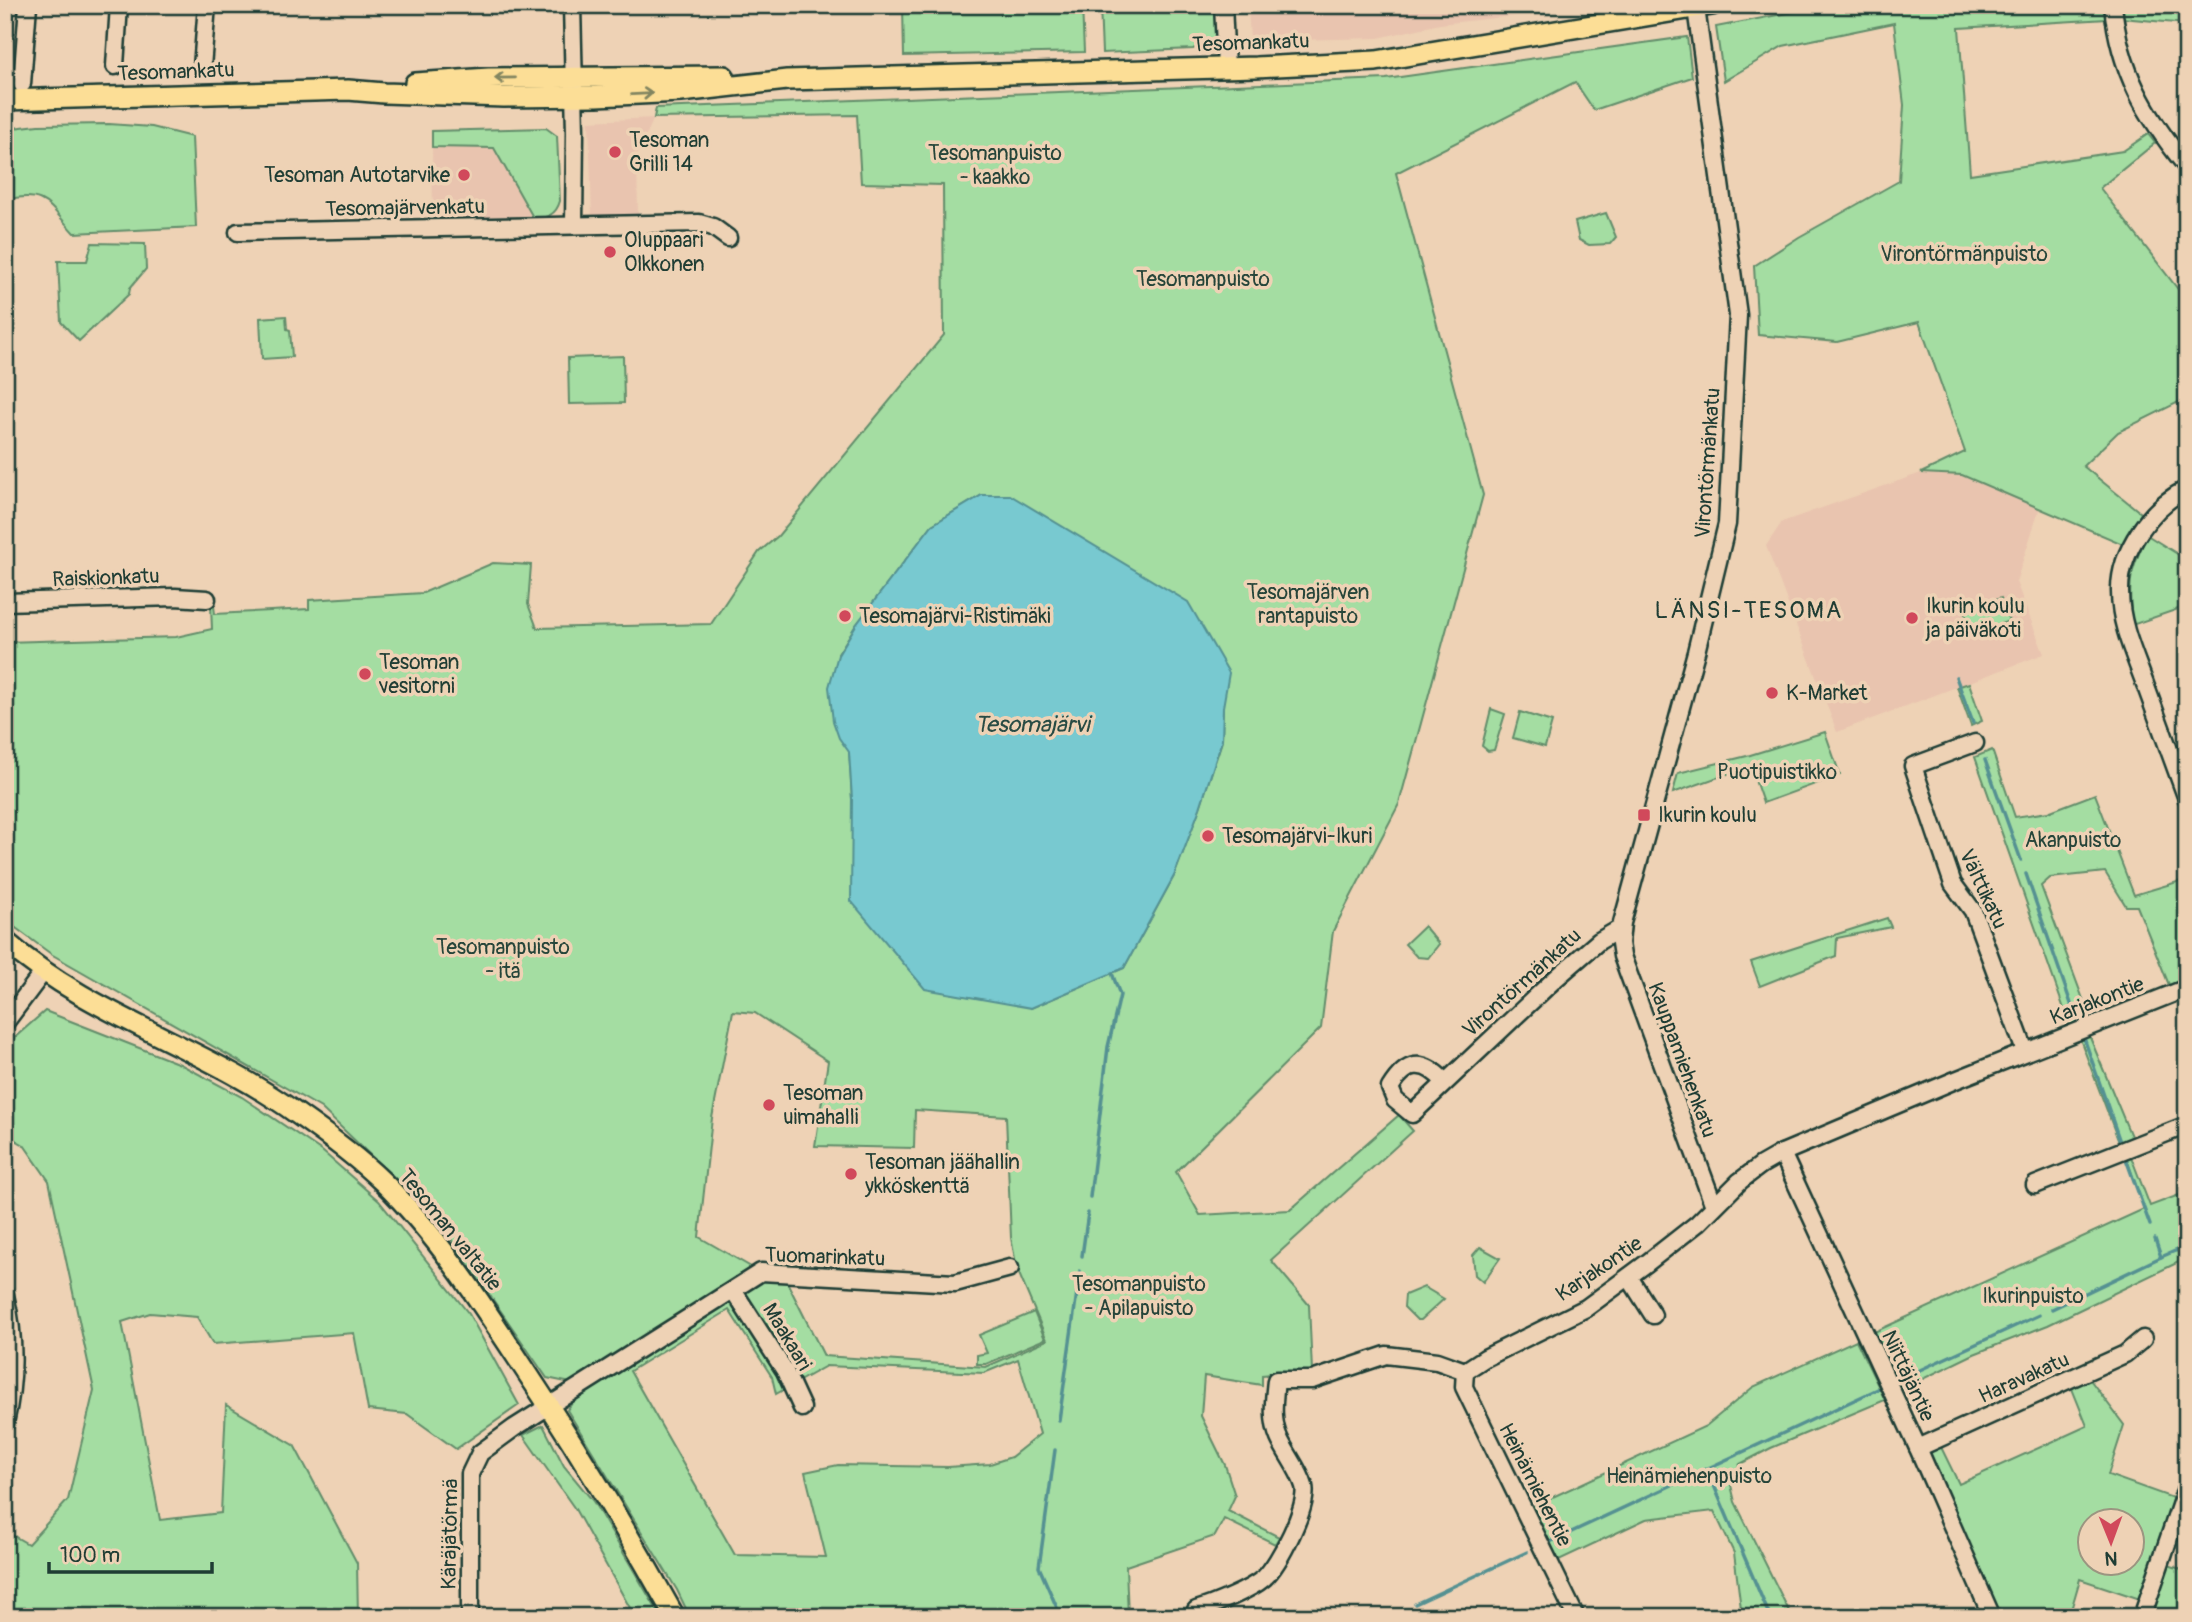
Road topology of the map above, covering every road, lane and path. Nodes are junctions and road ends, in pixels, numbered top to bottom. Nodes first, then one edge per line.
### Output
1 (28, 5) edge
2 (119, 5) edge
3 (207, 5) edge
4 (572, 5) edge
5 (1223, 5) edge
6 (2113, 5) edge
7 (1704, 7) edge
8 (115, 66) dead end
9 (202, 66) dead end
10 (1226, 67) junction
11 (22, 85) dead end
12 (573, 87) junction
13 (5, 100) edge
14 (2187, 167) edge
15 (573, 225) junction
16 (238, 232) dead end
17 (728, 238) dead end
18 (2187, 489) edge
19 (207, 599) dead end
20 (5, 602) edge
21 (1975, 743) dead end
22 (2187, 799) edge
23 (1621, 928) junction
24 (5, 940) edge
25 (44, 971) junction
26 (2187, 988) edge
27 (5, 1023) edge
28 (2025, 1051) junction
29 (1445, 1082) dead end
30 (2187, 1125) edge
31 (1782, 1153) junction
32 (2035, 1185) dead end
33 (1714, 1206) junction
34 (1010, 1268) dead end
35 (1629, 1277) junction
36 (733, 1290) junction
37 (5, 1295) edge
38 (1653, 1315) dead end
39 (2143, 1339) dead end
40 (1465, 1371) junction
41 (548, 1406) junction
42 (802, 1408) dead end
43 (5, 1423) edge
44 (1918, 1448) junction
45 (2187, 1485) edge
46 (1196, 1610) dead end
47 (470, 1617) edge
48 (675, 1617) edge
49 (1576, 1617) edge
50 (1992, 1617) edge
51 (2142, 1617) edge

1 - 11 street
2 - 8 street
3 - 9 street
4 - 12 street
5 - 10 street
6 - 14 street
7 - 10 main road, Tesomankatu
7 - 23 street, Virontörmänkatu
10 - 12 main road, Tesomankatu
12 - 13 main road, Tesomankatu
12 - 15 street
15 - 16 street, Tesomajärvenkatu
15 - 17 street, Tesomajärvenkatu
18 - 22 street
19 - 20 street, Raiskionkatu
21 - 28 street, Välttikatu
23 - 29 street, Virontörmänkatu
23 - 33 street, Kauppamiehenkatu
24 - 25 main road, Tesoman valtatie
25 - 27 street
25 - 41 main road, Tesoman valtatie
26 - 28 street, Karjakontie
28 - 31 street, Karjakontie
30 - 32 street
31 - 33 street, Karjakontie
31 - 44 street, Niittäjäntie
33 - 35 street, Karjakontie
34 - 36 street, Tuomarinkatu
35 - 38 street
35 - 40 street, Karjakontie
36 - 41 street, Tuomarinkatu
36 - 42 street, Maakaari
37 - 43 street
39 - 44 street, Haravakatu
40 - 46 street
40 - 49 street, Heinämiehentie
41 - 47 street, Käräjätörmä
41 - 48 main road, Tesoman valtatie
44 - 50 street, Niittäjäntie
45 - 51 street

